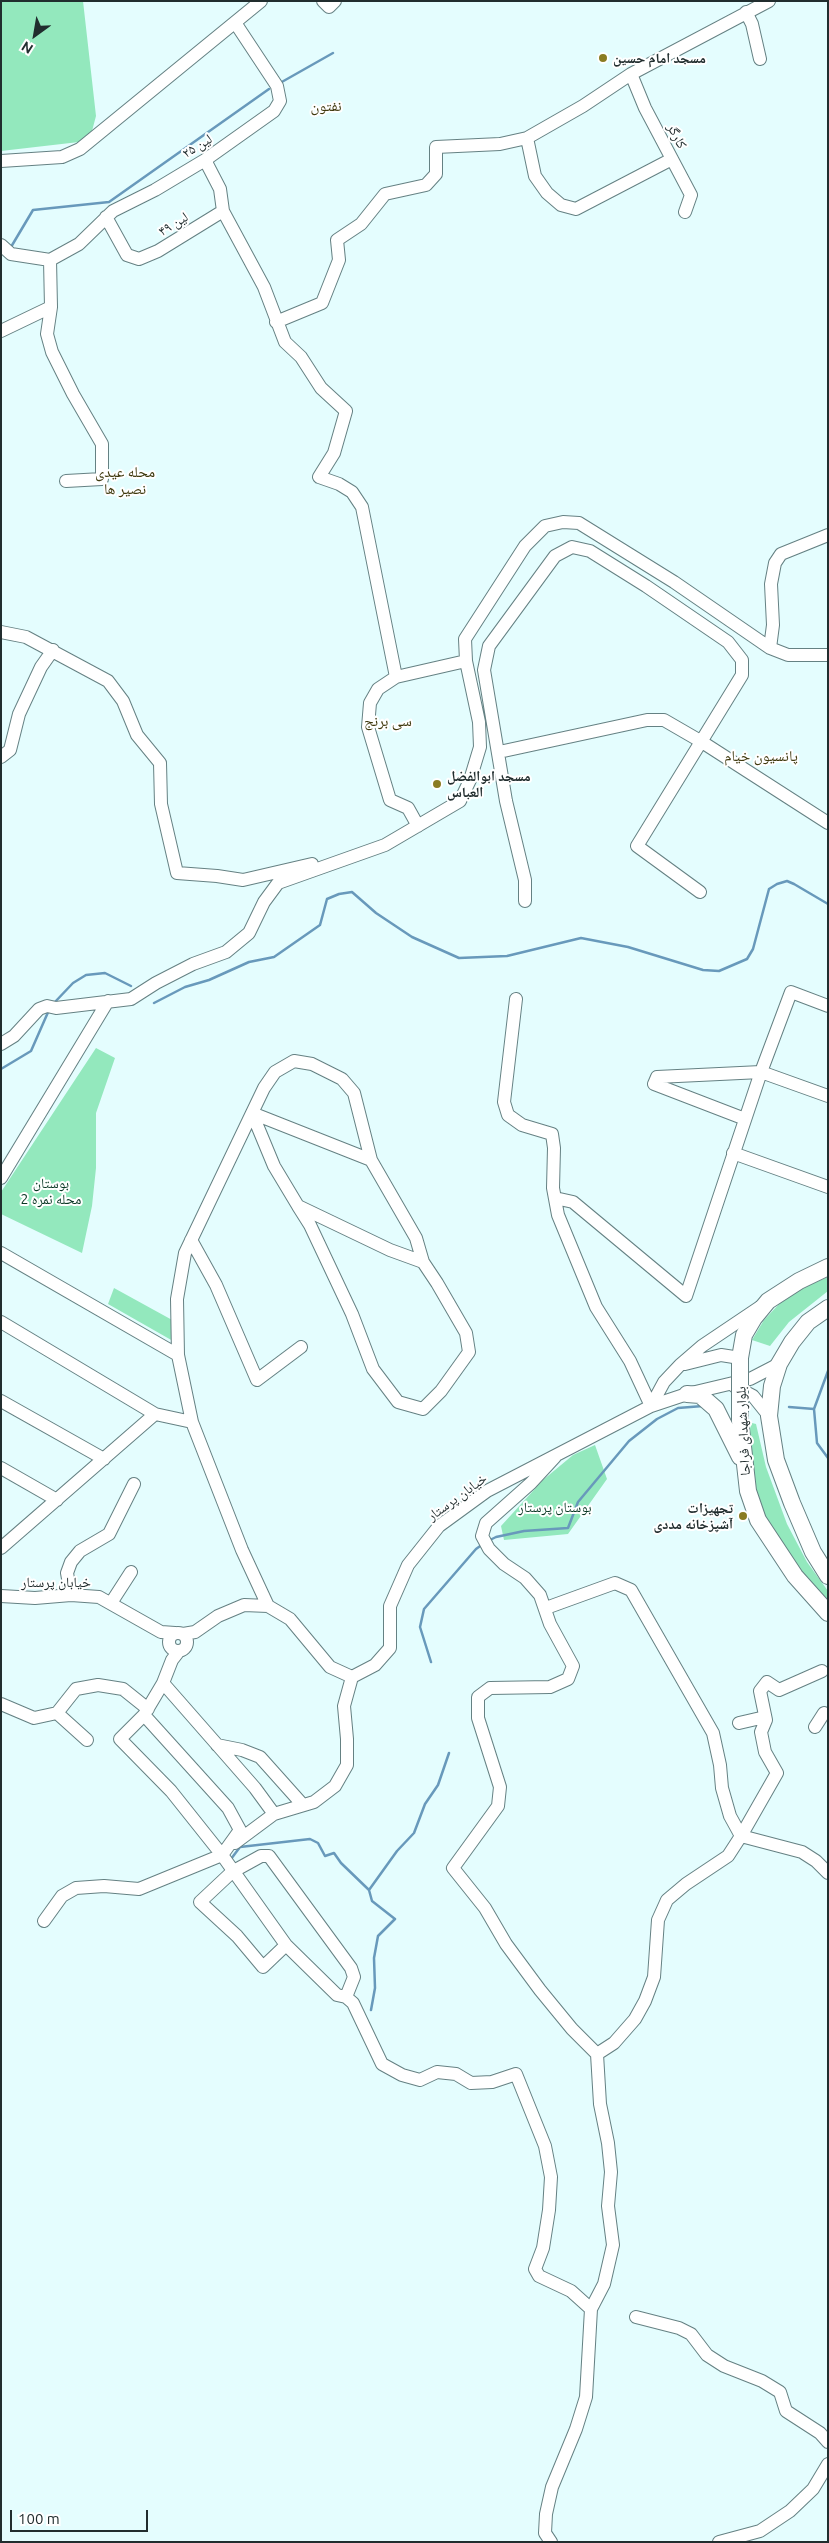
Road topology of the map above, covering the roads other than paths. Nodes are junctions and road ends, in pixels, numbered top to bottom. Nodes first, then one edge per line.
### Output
1 (261, 1) edge
2 (323, 1) edge
3 (335, 1) edge
4 (769, 1) edge
5 (746, 12) junction
6 (236, 24) junction
7 (760, 59) dead end
8 (631, 74) junction
9 (527, 138) junction
10 (672, 159) junction
11 (206, 160) junction
12 (1, 162) edge
13 (223, 211) junction
14 (685, 212) dead end
15 (106, 218) junction
16 (1, 245) edge
17 (50, 260) junction
18 (51, 307) junction
19 (276, 322) junction
20 (1, 331) edge
21 (66, 481) dead end
22 (828, 535) edge
23 (1, 632) edge
24 (770, 648) junction
25 (53, 650) junction
26 (828, 655) edge
27 (466, 661) junction
28 (396, 677) junction
29 (702, 742) junction
30 (499, 752) junction
31 (1, 757) edge
32 (828, 824) edge
33 (418, 826) junction
34 (324, 866) junction
35 (700, 892) dead end
36 (524, 901) dead end
37 (516, 999) dead end
38 (108, 1001) junction
39 (828, 1006) edge
40 (1, 1044) edge
41 (760, 1072) junction
42 (828, 1096) edge
43 (252, 1114) junction
44 (745, 1119) junction
45 (734, 1153) junction
46 (371, 1160) junction
47 (1, 1178) edge
48 (828, 1187) edge
49 (555, 1198) junction
50 (298, 1206) junction
51 (191, 1240) junction
52 (1, 1253) edge
53 (423, 1262) junction
54 (828, 1267) edge
55 (768, 1301) junction
56 (828, 1308) edge
57 (1, 1322) edge
58 (301, 1347) dead end
59 (178, 1355) junction
60 (778, 1364) junction
61 (680, 1365) junction
62 (738, 1374) junction
63 (687, 1394) junction
64 (1, 1401) edge
65 (651, 1406) junction
66 (155, 1414) junction
67 (769, 1416) junction
68 (192, 1422) junction
69 (555, 1457) junction
70 (104, 1459) junction
71 (744, 1465) junction
72 (1, 1468) edge
73 (134, 1484) dead end
74 (57, 1500) junction
75 (3, 1544) edge
76 (131, 1572) dead end
77 (828, 1576) edge
78 (71, 1595) junction
79 (1, 1596) edge
80 (112, 1603) junction
81 (268, 1606) junction
82 (546, 1608) junction
83 (828, 1613) edge
84 (180, 1643) junction
85 (826, 1673) edge
86 (352, 1678) junction
87 (163, 1683) junction
88 (1, 1704) edge
89 (58, 1712) junction
90 (146, 1712) junction
91 (824, 1713) dead end
92 (765, 1717) junction
93 (739, 1723) dead end
94 (815, 1726) dead end
95 (87, 1740) dead end
96 (217, 1744) junction
97 (302, 1804) junction
98 (274, 1814) junction
99 (741, 1836) junction
100 (224, 1852) junction
101 (232, 1872) junction
102 (828, 1873) edge
103 (44, 1921) dead end
104 (286, 1945) junction
105 (346, 1997) junction
106 (597, 2054) junction
107 (591, 2308) junction
108 (636, 2317) dead end
109 (828, 2442) edge
110 (828, 2464) edge
111 (552, 2542) edge
112 (719, 2542) edge

1 - 6 street
2 - 3 street
4 - 5 street
5 - 7 street
5 - 8 street
6 - 11 street, لین ۲۵
6 - 12 street
8 - 9 street
8 - 10 street, کارگر
9 - 10 street
9 - 19 street
10 - 14 street, کارگر
11 - 13 street
11 - 15 street, لین ۲۵
13 - 15 street, لین ۴۹
13 - 19 street
15 - 17 street, لین ۲۵
16 - 17 street
17 - 18 street
18 - 20 street
18 - 21 street
19 - 28 street
22 - 24 street
23 - 25 street
24 - 26 street
24 - 27 street
25 - 31 street
25 - 34 street
27 - 28 street
27 - 33 street
28 - 33 street
29 - 30 street
29 - 30 street
29 - 32 street
29 - 35 street
30 - 36 street
33 - 34 street
34 - 38 street
37 - 49 street
38 - 40 street
38 - 47 street
39 - 41 street
41 - 42 street
41 - 44 street
41 - 44 street
43 - 46 street
43 - 46 street
43 - 50 street
43 - 51 street
44 - 45 street
45 - 48 street
45 - 49 street
46 - 53 street
49 - 65 street
50 - 53 street
50 - 53 street
51 - 58 street
51 - 59 street
52 - 59 street
54 - 55 main road, بلوار شهدای فراجا
55 - 61 street
55 - 62 main road, بلوار شهدای فراجا
56 - 60 main road, بلوار شهدای فراجا
57 - 66 street
59 - 68 street
60 - 62 street, خیابان پرستار
60 - 67 main road, بلوار شهدای فراجا
61 - 62 street
61 - 65 street
62 - 63 street, خیابان پرستار
62 - 67 street
62 - 71 main road, بلوار شهدای فراجا, bridge
63 - 65 street, خیابان پرستار
63 - 71 main road
64 - 70 street
65 - 69 street, خیابان پرستار
66 - 68 street
66 - 70 street
67 - 77 main road, بلوار شهدای فراجا
68 - 81 street
69 - 82 street
69 - 86 street, خیابان پرستار
70 - 74 street
71 - 83 main road, بلوار شهدای فراجا
72 - 74 street
73 - 78 street
74 - 75 street
76 - 80 street
78 - 79 street, خیابان پرستار
78 - 80 street, خیابان پرستار
80 - 84 street, خیابان پرستار
81 - 84 street
81 - 86 street
82 - 99 street
82 - 106 street
84 - 87 street
85 - 92 street
86 - 97 street
87 - 90 street
87 - 96 street
88 - 89 street
89 - 90 street
89 - 95 street
90 - 100 street
90 - 100 street
91 - 94 street
92 - 93 street
92 - 99 street
96 - 97 street
96 - 98 street
97 - 98 street
98 - 100 street
99 - 102 street
99 - 106 street
100 - 101 street
100 - 103 street
101 - 104 street
101 - 104 street
101 - 105 street
104 - 105 street
105 - 107 street
106 - 107 street
107 - 111 street
108 - 109 street
110 - 112 street

